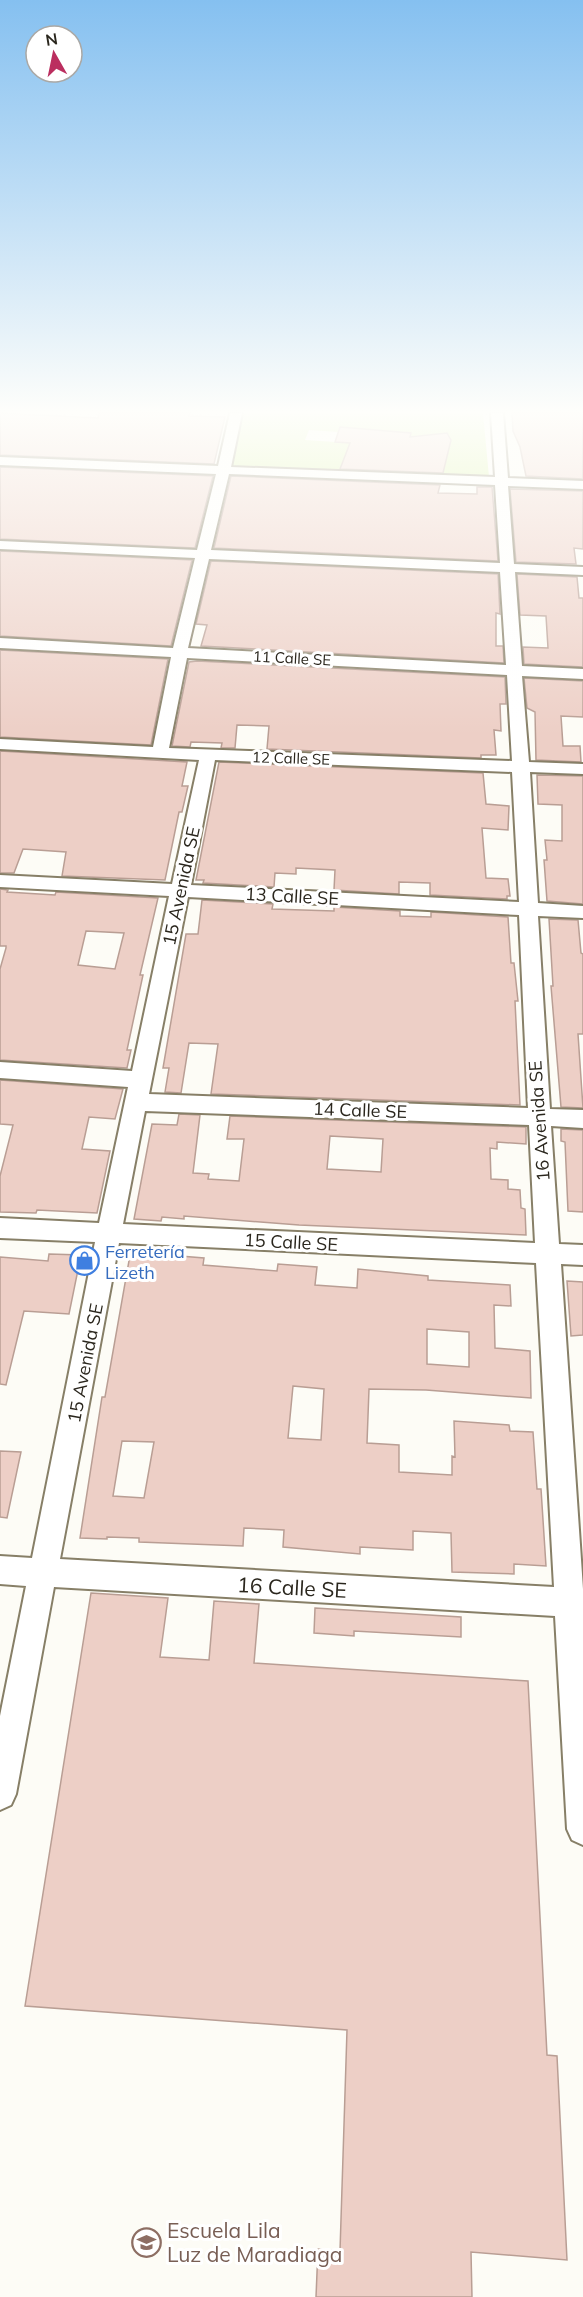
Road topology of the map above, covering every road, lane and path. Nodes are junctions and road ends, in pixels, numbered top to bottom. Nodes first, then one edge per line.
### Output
1 (211, 520) edge
2 (504, 520) edge
3 (0, 545) edge
4 (203, 554) junction
5 (506, 567) junction
6 (583, 571) edge
7 (0, 643) edge
8 (180, 653) junction
9 (515, 670) junction
10 (583, 674) edge
11 (0, 744) edge
12 (160, 753) junction
13 (208, 755) junction
14 (520, 766) junction
15 (583, 769) edge
16 (0, 880) edge
17 (180, 890) junction
18 (529, 910) junction
19 (583, 912) edge
20 (0, 1070) edge
21 (141, 1080) junction
22 (136, 1102) junction
23 (539, 1116) junction
24 (583, 1119) edge
25 (0, 1228) edge
26 (109, 1233) junction
27 (548, 1254) junction
28 (583, 1255) edge
29 (0, 1570) edge
30 (44, 1572) junction
31 (576, 1603) edge
32 (0, 1794) edge
33 (583, 1830) edge

1 - 4 street
2 - 5 street, 16 Avenida SE
3 - 4 street
4 - 5 street
4 - 8 street
5 - 6 street
5 - 9 street, 16 Avenida SE
7 - 8 street, 11 Calle SE
8 - 9 street, 11 Calle SE
8 - 12 street
9 - 10 street, 11 Calle SE
9 - 14 street, 16 Avenida SE
11 - 12 street, 12 Calle SE
12 - 13 street, 12 Calle SE
13 - 14 street, 12 Calle SE
13 - 17 street, 15 Avenida SE
14 - 15 street, 12 Calle SE
14 - 18 street, 16 Avenida SE
16 - 17 street, 13 Calle SE
17 - 18 street, 13 Calle SE
17 - 21 street, 15 Avenida SE
18 - 19 street, 13 Calle SE
18 - 23 street, 16 Avenida SE
20 - 21 street
21 - 22 street, 15 Avenida SE
22 - 23 street, 14 Calle SE
22 - 26 street, 15 Avenida SE
23 - 24 street, 14 Calle SE
23 - 27 street, 16 Avenida SE
25 - 26 street, 15 Calle SE
26 - 27 street, 15 Calle SE
26 - 30 street, 15 Avenida SE
27 - 28 street, 15 Calle SE
27 - 31 street, 16 Avenida SE
29 - 30 street, 16 Calle SE
30 - 31 street, 16 Calle SE
30 - 32 street, 15 Avenida SE
31 - 33 street, 16 Avenida SE

